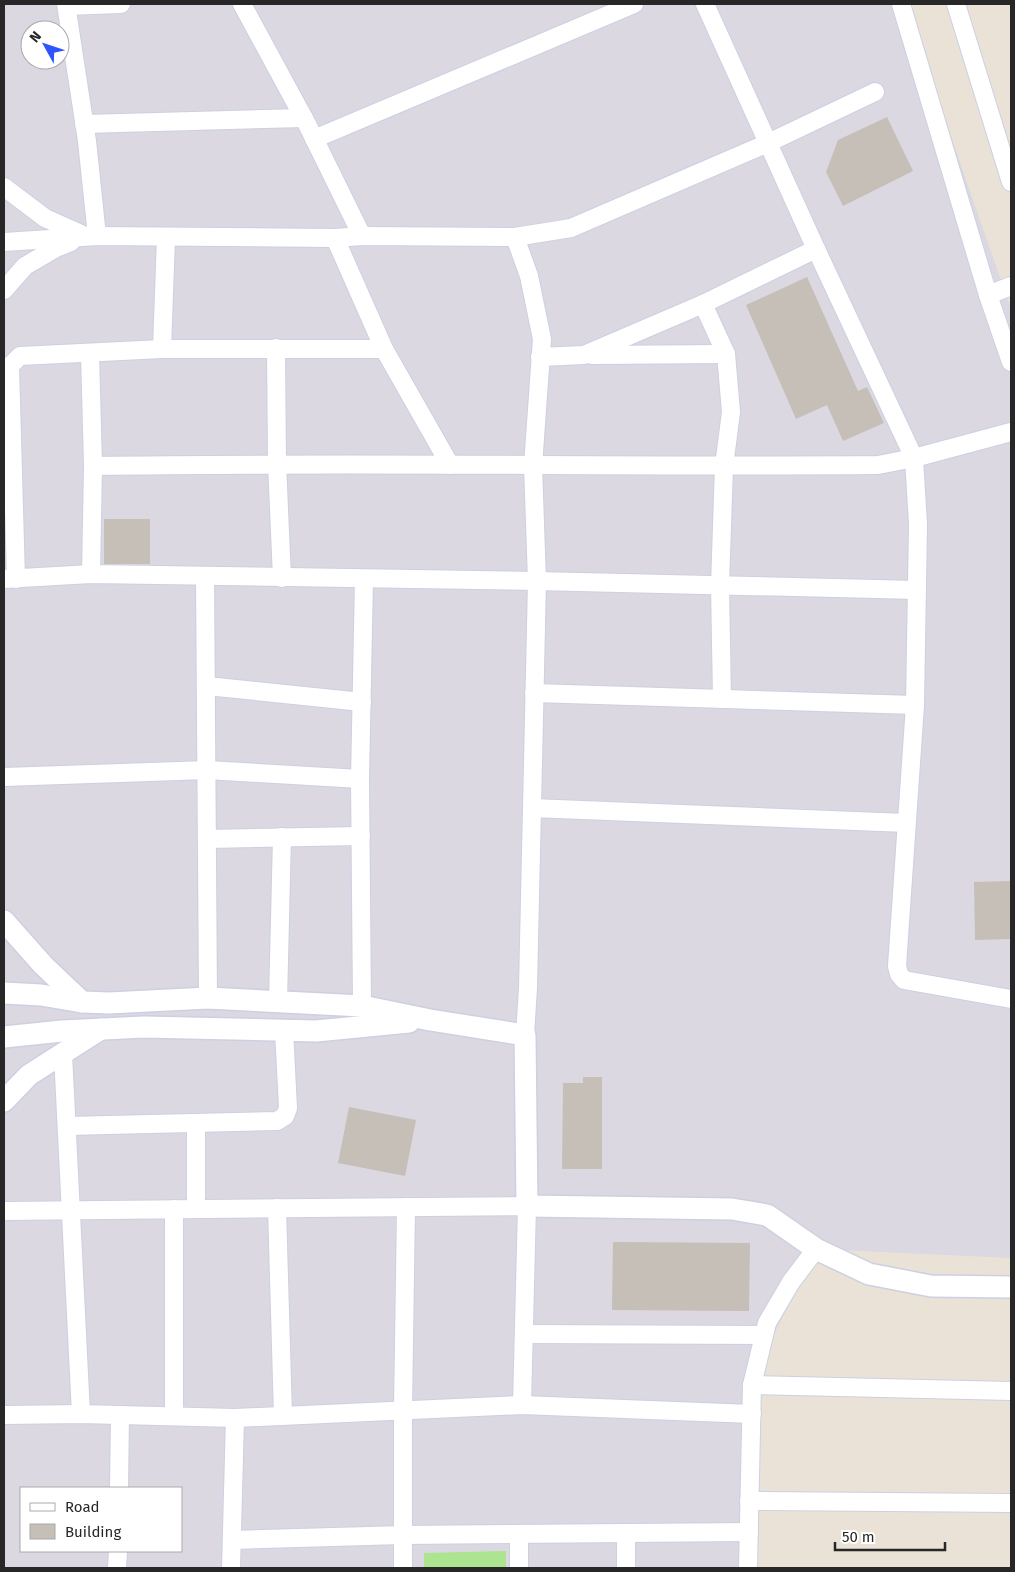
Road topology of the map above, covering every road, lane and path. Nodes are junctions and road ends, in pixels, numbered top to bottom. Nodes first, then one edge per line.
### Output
1 (121, 4) edge
2 (242, 4) edge
3 (634, 4) edge
4 (705, 4) edge
5 (901, 4) edge
6 (956, 4) edge
7 (67, 5) edge
8 (875, 92) dead end
9 (304, 118) junction
10 (84, 124) junction
11 (314, 139) junction
12 (768, 143) junction
13 (1011, 182) edge
14 (4, 187) edge
15 (362, 236) junction
16 (91, 237) junction
17 (166, 237) junction
18 (515, 237) junction
19 (335, 238) junction
20 (4, 242) edge
21 (816, 249) junction
22 (1011, 286) edge
23 (4, 290) edge
24 (988, 295) junction
25 (703, 304) junction
26 (276, 348) junction
27 (162, 349) junction
28 (384, 350) junction
29 (90, 353) junction
30 (726, 354) junction
31 (584, 355) junction
32 (540, 357) junction
33 (1011, 362) edge
34 (1011, 432) edge
35 (914, 458) junction
36 (277, 463) junction
37 (450, 465) junction
38 (93, 466) junction
39 (533, 466) junction
40 (724, 466) junction
41 (91, 574) junction
42 (206, 577) junction
43 (282, 578) junction
44 (10, 579) edge
45 (364, 579) junction
46 (537, 581) junction
47 (720, 586) junction
48 (917, 590) junction
49 (207, 686) junction
50 (534, 693) junction
51 (722, 699) junction
52 (362, 702) junction
53 (915, 705) junction
54 (207, 770) junction
55 (4, 777) edge
56 (360, 779) junction
57 (532, 808) junction
58 (906, 823) junction
59 (361, 836) junction
60 (282, 837) junction
61 (207, 839) junction
62 (4, 921) edge
63 (4, 993) edge
64 (208, 998) junction
65 (1011, 999) edge
66 (278, 1001) junction
67 (82, 1002) junction
68 (362, 1006) junction
69 (430, 1020) junction
70 (102, 1029) junction
71 (284, 1030) junction
72 (525, 1035) junction
73 (4, 1037) edge
74 (64, 1054) junction
75 (4, 1101) edge
76 (196, 1124) junction
77 (67, 1126) junction
78 (526, 1206) junction
79 (406, 1207) junction
80 (277, 1208) junction
81 (174, 1209) junction
82 (196, 1209) junction
83 (72, 1210) junction
84 (4, 1211) edge
85 (816, 1249) junction
86 (1011, 1287) edge
87 (524, 1334) junction
88 (764, 1335) junction
89 (752, 1385) junction
90 (1011, 1391) edge
91 (522, 1405) junction
92 (403, 1410) junction
93 (81, 1414) junction
94 (752, 1414) junction
95 (4, 1415) edge
96 (120, 1415) junction
97 (174, 1416) junction
98 (283, 1416) junction
99 (235, 1418) junction
100 (118, 1487) edge
101 (750, 1501) junction
102 (1011, 1503) edge
103 (749, 1532) junction
104 (626, 1533) junction
105 (519, 1534) junction
106 (403, 1535) junction
107 (232, 1540) junction
108 (118, 1552) edge
109 (117, 1568) edge
110 (231, 1568) edge
111 (403, 1568) edge
112 (518, 1568) edge
113 (626, 1568) edge
114 (748, 1568) edge

1 - 7 street
2 - 9 street
3 - 11 street
4 - 12 street
5 - 24 street
6 - 13 street
7 - 10 street
8 - 12 street
9 - 10 street
9 - 11 street
10 - 16 street
11 - 15 street
12 - 18 street
12 - 21 street
14 - 16 street
15 - 18 street
15 - 19 street
16 - 17 street
16 - 20 street
16 - 23 street
17 - 19 street
17 - 27 street
18 - 32 street
19 - 28 street
21 - 25 street
21 - 35 street
22 - 24 street
24 - 33 street
25 - 30 street
25 - 31 street
26 - 27 street
26 - 28 street
26 - 36 street
27 - 29 street
28 - 37 street
29 - 38 street
29 - 44 street
30 - 31 street
30 - 40 street
31 - 32 street
32 - 39 street
34 - 35 street
35 - 40 street
35 - 48 street
36 - 37 street
36 - 38 street
36 - 43 street
37 - 39 street
38 - 41 street
39 - 40 street
39 - 46 street
40 - 47 street
41 - 42 street
41 - 44 street
42 - 43 street
42 - 49 street
43 - 45 street
45 - 46 street
45 - 52 street
46 - 47 street
46 - 50 street
47 - 48 street
47 - 51 street
48 - 53 street
49 - 52 street
49 - 54 street
50 - 51 street
50 - 57 street
51 - 53 street
52 - 56 street
53 - 58 street
54 - 55 street
54 - 56 street
54 - 61 street
56 - 59 street
57 - 58 street
57 - 72 street
58 - 65 street
59 - 60 street
59 - 68 street
60 - 61 street
60 - 66 street
61 - 64 street
62 - 67 street
63 - 67 street
64 - 66 street
64 - 67 street
66 - 68 street
68 - 69 street
69 - 71 street
69 - 72 street
70 - 71 street
70 - 73 street
70 - 74 street
71 - 76 street
72 - 78 street
74 - 75 street
74 - 77 street
76 - 77 street
76 - 82 street
77 - 83 street
78 - 79 street
78 - 85 street
78 - 87 street
79 - 80 street
79 - 92 street
80 - 82 street
80 - 98 street
81 - 82 street
81 - 83 street
81 - 97 street
83 - 84 street
83 - 93 street
85 - 86 street
85 - 88 street
87 - 88 street
87 - 91 street
88 - 89 street
89 - 90 street
89 - 94 street
91 - 92 street
91 - 94 street
92 - 98 street
92 - 106 street
93 - 95 street
93 - 96 street
94 - 101 street
96 - 97 street
96 - 100 street
97 - 99 street
98 - 99 street
99 - 107 street
101 - 102 street
101 - 103 street
103 - 104 street
103 - 114 street
104 - 105 street
104 - 113 street
105 - 106 street
105 - 112 street
106 - 107 street
106 - 111 street
107 - 110 street
108 - 109 street

